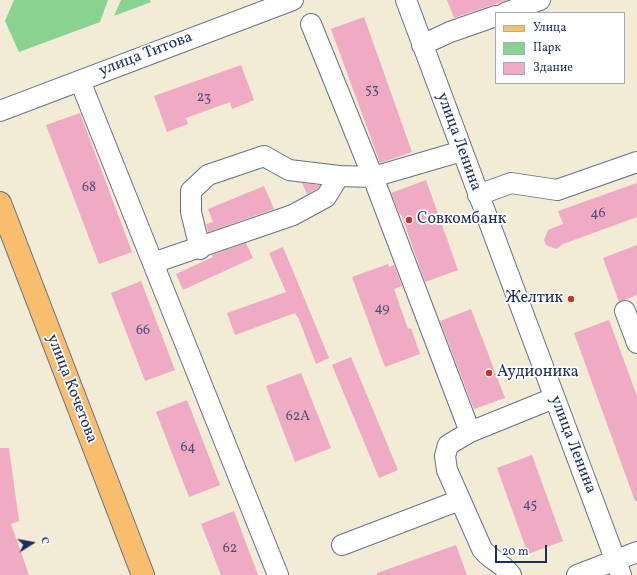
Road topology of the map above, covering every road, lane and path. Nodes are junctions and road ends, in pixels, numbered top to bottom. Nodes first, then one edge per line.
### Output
1 (293, 0) edge
2 (406, 0) edge
3 (540, 0) edge
4 (508, 12) edge
5 (495, 16) edge
6 (311, 24) dead end
7 (422, 45) junction
8 (80, 81) junction
9 (0, 111) edge
10 (462, 151) junction
11 (637, 162) edge
12 (339, 176) junction
13 (373, 177) junction
14 (478, 194) junction
15 (0, 203) edge
16 (200, 248) junction
17 (153, 263) junction
18 (625, 312) dead end
19 (637, 343) edge
20 (554, 398) junction
21 (470, 432) junction
22 (460, 500) junction
23 (342, 545) dead end
24 (637, 552) edge
25 (619, 568) edge
26 (143, 575) edge
27 (278, 575) edge
28 (511, 575) edge
29 (577, 575) edge

1 - 8 street, улица Титова
2 - 7 street, улица Ленина
3 - 4 street
5 - 7 street
6 - 13 street
7 - 10 street, улица Ленина
8 - 9 street, улица Титова
8 - 17 street
10 - 13 street
10 - 14 street, улица Ленина
11 - 14 street
12 - 13 street
12 - 16 street
12 - 16 street
13 - 21 street
14 - 20 street, улица Ленина
15 - 26 main road, улица Кочетова
16 - 17 street
17 - 27 street
18 - 19 street
20 - 21 street
20 - 25 street, улица Ленина
21 - 22 street
22 - 23 street
22 - 28 street
24 - 25 street
25 - 29 street

